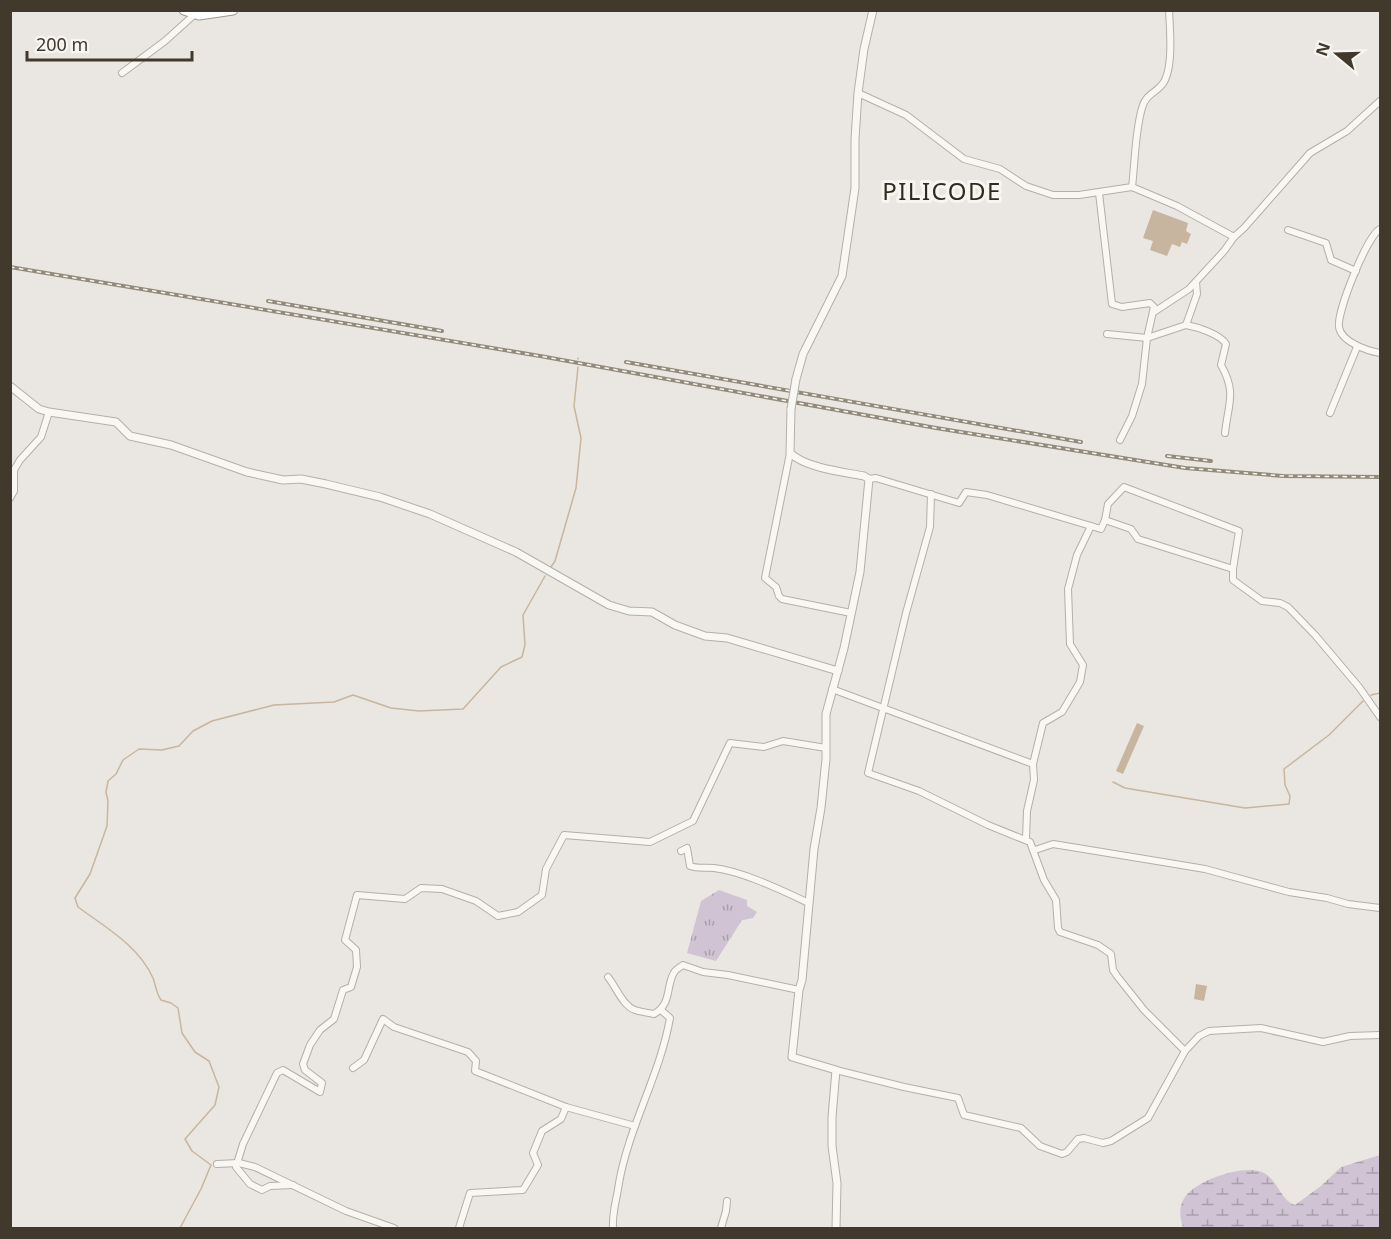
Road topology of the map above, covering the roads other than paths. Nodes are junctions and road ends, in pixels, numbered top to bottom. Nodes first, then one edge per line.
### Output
1 (184, 10) edge
2 (233, 10) edge
3 (873, 10) edge
4 (1169, 10) edge
5 (195, 14) junction
6 (122, 73) dead end
7 (858, 93) junction
8 (1380, 101) edge
9 (1132, 187) junction
10 (1099, 193) junction
11 (1380, 229) edge
12 (1288, 230) dead end
13 (1234, 237) junction
14 (1356, 271) junction
15 (1196, 282) junction
16 (1154, 312) junction
17 (1186, 326) junction
18 (1107, 334) dead end
19 (1147, 338) junction
20 (1357, 347) junction
21 (1380, 353) edge
22 (10, 386) edge
23 (49, 412) junction
24 (1330, 413) dead end
25 (1225, 433) dead end
26 (1120, 440) dead end
27 (790, 453) junction
28 (869, 479) junction
29 (931, 494) junction
30 (10, 498) edge
31 (1105, 520) junction
32 (1092, 526) junction
33 (1233, 569) junction
34 (851, 613) junction
35 (838, 671) junction
36 (832, 689) junction
37 (883, 708) junction
38 (1380, 717) edge
39 (826, 748) junction
40 (1033, 764) junction
41 (1026, 839) junction
42 (1035, 850) junction
43 (681, 851) dead end
44 (809, 903) junction
45 (1380, 908) edge
46 (608, 977) dead end
47 (799, 990) junction
48 (661, 1010) junction
49 (1380, 1035) edge
50 (1185, 1051) junction
51 (353, 1068) dead end
52 (836, 1070) junction
53 (566, 1107) junction
54 (635, 1126) junction
55 (238, 1163) junction
56 (217, 1164) dead end
57 (293, 1185) junction
58 (727, 1202) dead end
59 (394, 1228) edge
60 (459, 1228) edge
61 (614, 1228) edge
62 (721, 1228) edge
63 (836, 1228) edge

1 - 5 highway
2 - 5 highway
3 - 7 street
4 - 9 street
5 - 6 street
7 - 10 street
7 - 27 street, bridge
8 - 13 street
9 - 10 street
9 - 13 street
10 - 16 street
11 - 14 street
12 - 14 street
13 - 15 street
14 - 20 street
15 - 16 street
15 - 17 street
16 - 19 street
17 - 19 street
17 - 25 street
18 - 19 street
19 - 26 street
20 - 21 street
20 - 24 street
22 - 23 street
23 - 30 street
23 - 35 street
27 - 28 street
27 - 34 street
28 - 29 street
28 - 34 street
29 - 32 street
29 - 37 street
31 - 32 street
31 - 33 street
31 - 33 street
32 - 40 street
33 - 38 street
34 - 35 street
35 - 36 street
36 - 37 street
36 - 39 street
37 - 40 street
37 - 41 street
39 - 44 street
39 - 55 street
40 - 41 street
41 - 42 street
42 - 45 street
42 - 50 street
43 - 44 street
44 - 47 street
46 - 48 street
47 - 48 street
47 - 52 street
48 - 54 street
49 - 50 street
50 - 52 street
51 - 53 street
52 - 63 street
53 - 54 street
53 - 60 street
54 - 61 street
55 - 56 street
55 - 57 street
55 - 57 street
57 - 59 street
58 - 62 street

